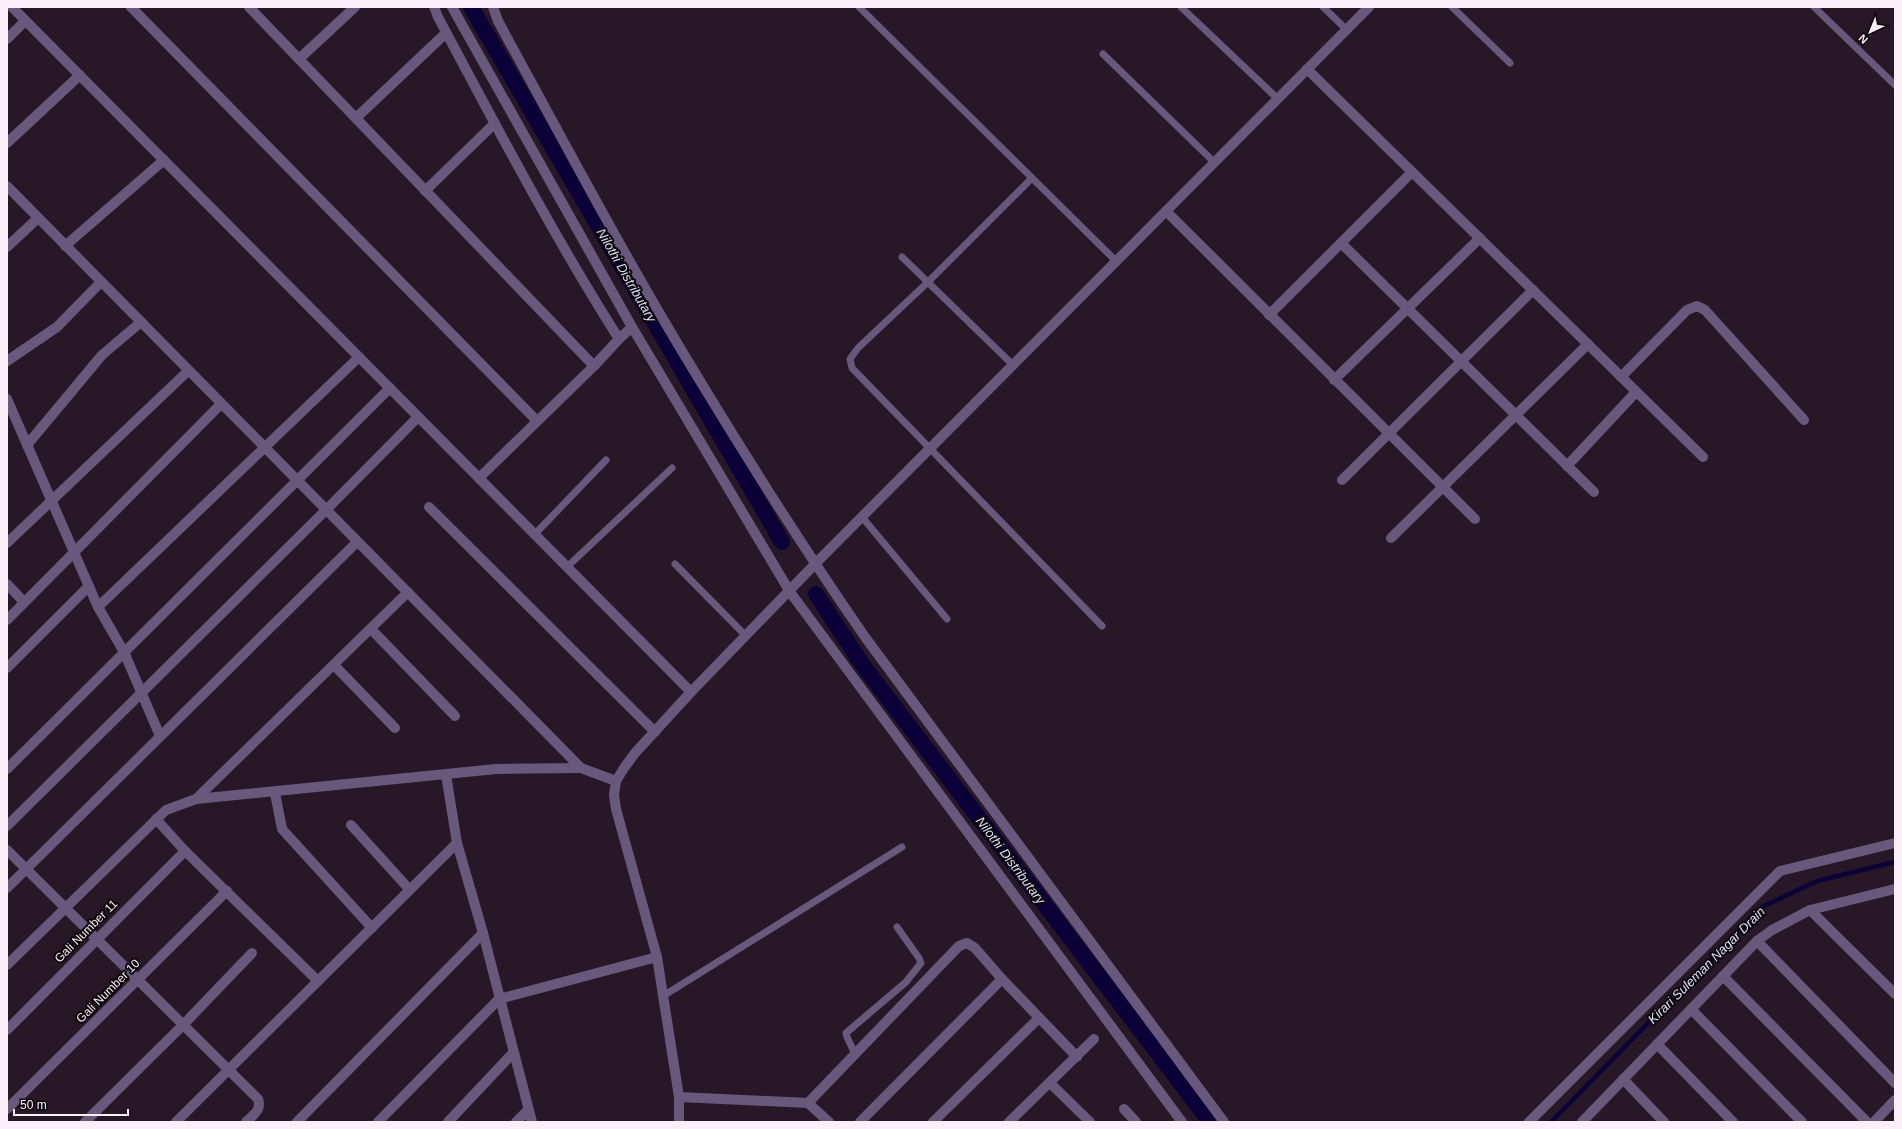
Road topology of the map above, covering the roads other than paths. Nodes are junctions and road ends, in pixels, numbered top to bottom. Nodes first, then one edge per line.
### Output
1 (132, 7) edge
2 (249, 7) edge
3 (355, 7) edge
4 (434, 7) edge
5 (452, 7) edge
6 (493, 7) edge
7 (859, 7) edge
8 (1181, 7) edge
9 (1323, 7) edge
10 (1369, 7) edge
11 (1452, 7) edge
12 (1814, 7) edge
13 (14, 8) edge
14 (26, 21) junction
15 (1346, 29) junction
16 (446, 33) junction
17 (7, 39) edge
18 (1103, 54) dead end
19 (299, 59) junction
20 (1510, 63) dead end
21 (1307, 69) junction
22 (80, 76) junction
23 (1895, 85) edge
24 (1278, 99) junction
25 (356, 118) junction
26 (495, 123) junction
27 (7, 143) edge
28 (164, 160) junction
29 (1215, 163) junction
30 (1412, 172) junction
31 (1032, 178) junction
32 (7, 186) edge
33 (425, 191) junction
34 (1166, 211) junction
35 (38, 218) junction
36 (1480, 238) junction
37 (1341, 243) junction
38 (7, 246) edge
39 (65, 246) junction
40 (902, 257) dead end
41 (1116, 262) junction
42 (101, 282) junction
43 (928, 282) junction
44 (1533, 290) junction
45 (1407, 308) junction
46 (1270, 315) junction
47 (141, 322) junction
48 (632, 328) junction
49 (619, 339) junction
50 (1588, 344) junction
51 (358, 357) junction
52 (7, 361) edge
53 (1461, 362) junction
54 (1013, 365) junction
55 (594, 366) junction
56 (188, 371) junction
57 (1621, 377) junction
58 (1334, 380) junction
59 (390, 388) junction
60 (1636, 392) junction
61 (7, 399) edge
62 (221, 404) junction
63 (1515, 416) junction
64 (418, 417) junction
65 (1804, 420) dead end
66 (538, 421) junction
67 (1389, 434) junction
68 (27, 445) junction
69 (263, 447) junction
70 (930, 449) junction
71 (1703, 457) dead end
72 (606, 460) dead end
73 (1567, 466) junction
74 (672, 468) dead end
75 (479, 478) junction
76 (296, 480) junction
77 (1342, 480) dead end
78 (1442, 487) junction
79 (1594, 492) dead end
80 (52, 501) junction
81 (429, 507) dead end
82 (326, 510) junction
83 (862, 517) junction
84 (1475, 519) dead end
85 (535, 534) junction
86 (1391, 538) dead end
87 (357, 542) junction
88 (7, 543) edge
89 (75, 551) junction
90 (675, 564) dead end
91 (815, 564) junction
92 (568, 567) junction
93 (7, 584) edge
94 (89, 586) junction
95 (408, 592) junction
96 (790, 592) junction
97 (24, 602) junction
98 (98, 607) junction
99 (947, 619) dead end
100 (7, 620) edge
101 (1102, 626) dead end
102 (371, 629) junction
103 (746, 636) junction
104 (124, 652) junction
105 (334, 665) junction
106 (7, 668) edge
107 (141, 692) junction
108 (691, 692) junction
109 (455, 716) dead end
110 (395, 728) dead end
111 (655, 732) junction
112 (160, 736) junction
113 (581, 768) junction
114 (7, 769) edge
115 (446, 775) junction
116 (616, 781) junction
117 (275, 793) junction
118 (196, 799) junction
119 (156, 819) junction
120 (7, 826) edge
121 (351, 826) dead end
122 (457, 843) junction
123 (1895, 843) edge
124 (902, 847) dead end
125 (7, 850) edge
126 (185, 850) junction
127 (26, 869) junction
128 (7, 888) edge
129 (1895, 889) edge
130 (410, 890) junction
131 (226, 891) junction
132 (65, 907) junction
133 (1810, 910) junction
134 (897, 927) dead end
135 (372, 928) junction
136 (483, 933) junction
137 (96, 939) junction
138 (1757, 941) junction
139 (252, 953) dead end
140 (657, 957) junction
141 (7, 964) edge
142 (1723, 976) junction
143 (137, 979) junction
144 (1002, 979) junction
145 (318, 981) junction
146 (1895, 994) edge
147 (663, 996) junction
148 (499, 999) junction
149 (1691, 1009) junction
150 (1039, 1018) junction
151 (183, 1025) junction
152 (7, 1030) edge
153 (1094, 1038) dead end
154 (1657, 1044) junction
155 (513, 1054) junction
156 (855, 1054) junction
157 (1077, 1057) junction
158 (228, 1070) junction
159 (1623, 1080) junction
160 (1050, 1082) junction
161 (1895, 1083) edge
162 (679, 1097) junction
163 (1895, 1100) edge
164 (808, 1103) junction
165 (7, 1109) edge
166 (528, 1110) junction
167 (1124, 1110) dead end
168 (1586, 1120) edge
169 (85, 1122) edge
170 (176, 1122) edge
171 (246, 1122) edge
172 (297, 1122) edge
173 (378, 1122) edge
174 (448, 1122) edge
175 (516, 1122) edge
176 (532, 1122) edge
177 (679, 1122) edge
178 (830, 1122) edge
179 (860, 1122) edge
180 (933, 1122) edge
181 (1009, 1122) edge
182 (1090, 1122) edge
183 (1136, 1122) edge
184 (1182, 1122) edge
185 (1224, 1122) edge
186 (1529, 1122) edge
187 (1664, 1122) edge
188 (1733, 1122) edge
189 (1802, 1122) edge
190 (1867, 1122) edge
191 (1874, 1122) edge

1 - 66 street
2 - 19 street
3 - 19 street
4 - 16 street
5 - 48 street
6 - 91 street
7 - 31 lane
8 - 24 lane
9 - 15 lane
10 - 15 street
11 - 20 lane
12 - 23 lane
13 - 14 street
14 - 17 street
14 - 22 street
15 - 21 street
16 - 25 street
16 - 26 street
18 - 29 lane
19 - 25 street
21 - 24 street
21 - 30 street
22 - 27 street
22 - 28 street
24 - 29 street
25 - 33 street
26 - 33 street
26 - 49 street
28 - 39 street
28 - 51 street
29 - 34 street
30 - 36 street
30 - 37 street
31 - 41 lane
31 - 43 lane
32 - 35 street
33 - 55 street
34 - 41 street
34 - 46 street
35 - 38 street
35 - 39 street
36 - 44 street
36 - 45 street
37 - 45 street
37 - 46 street
39 - 42 street
40 - 43 lane
41 - 54 street
42 - 47 street
42 - 52 street
43 - 54 lane
43 - 70 lane
44 - 50 street
44 - 53 street
45 - 53 street
45 - 58 street
46 - 58 street
47 - 56 street
47 - 68 street
48 - 49 street
48 - 96 street
49 - 55 street
50 - 57 street
50 - 63 street
51 - 59 street
51 - 69 street
53 - 63 street
53 - 67 street
54 - 70 street
55 - 66 street
56 - 62 street
56 - 80 street
57 - 60 street
57 - 65 street
58 - 67 street
59 - 64 street
59 - 76 street
60 - 71 street
60 - 73 street
61 - 68 street
62 - 69 street
62 - 89 street
63 - 73 street
63 - 78 street
64 - 75 street
64 - 82 street
66 - 75 street
67 - 77 street
67 - 78 street
68 - 80 street
69 - 76 street
69 - 98 street
70 - 83 street
70 - 101 lane
72 - 85 lane
73 - 79 street
74 - 92 lane
75 - 85 street
76 - 82 street
76 - 104 street
78 - 84 street
78 - 86 street
80 - 88 street
80 - 89 street
81 - 111 street
82 - 87 street
82 - 107 street
83 - 91 street
83 - 99 lane
85 - 92 street
87 - 95 street
87 - 112 street
89 - 94 street
89 - 97 street
90 - 103 lane
91 - 96 street
91 - 185 street
92 - 108 street
93 - 97 street
94 - 98 street
94 - 106 street
95 - 102 street
95 - 113 street
96 - 103 street
96 - 184 street
97 - 100 street
98 - 104 street
102 - 105 street
102 - 109 street
103 - 108 street
104 - 107 street
104 - 114 street
105 - 110 street
105 - 118 street
107 - 112 street
107 - 120 street
108 - 111 street
111 - 116 street
112 - 127 street
113 - 115 street
113 - 116 street
115 - 117 street
115 - 122 street
116 - 140 street
117 - 118 street
117 - 135 street
118 - 119 street
119 - 126 street
119 - 132 street
121 - 130 street
122 - 130 street
122 - 136 street
123 - 186 street
124 - 147 lane
125 - 127 street
126 - 131 street
126 - 137 street, Gali Number 11
127 - 128 street
127 - 132 street
129 - 133 street
130 - 135 street
131 - 143 street, Gali Number 10
131 - 145 street
132 - 137 street
132 - 141 street
133 - 138 street
133 - 146 street
134 - 156 lane
135 - 145 street
136 - 148 street
136 - 172 street
137 - 143 street
137 - 152 street, Gali Number 11
138 - 142 street
138 - 161 street
139 - 151 street
140 - 147 street
140 - 148 street
142 - 149 street
142 - 190 street
143 - 151 street
143 - 165 street, Gali Number 10
144 - 150 street
144 - 156 street
144 - 179 street
145 - 158 street
147 - 162 street
148 - 155 street
148 - 173 street
149 - 154 street
149 - 189 street
150 - 157 street
150 - 180 street
151 - 158 street
151 - 169 street
153 - 157 street
154 - 159 street
154 - 188 street
155 - 166 street
155 - 174 street
156 - 164 street
157 - 160 street
158 - 170 street
158 - 171 street
159 - 168 street
159 - 187 street
160 - 181 street
160 - 182 street
162 - 164 street
162 - 177 street
163 - 191 street
164 - 178 street
166 - 175 street
166 - 176 street
167 - 183 street

